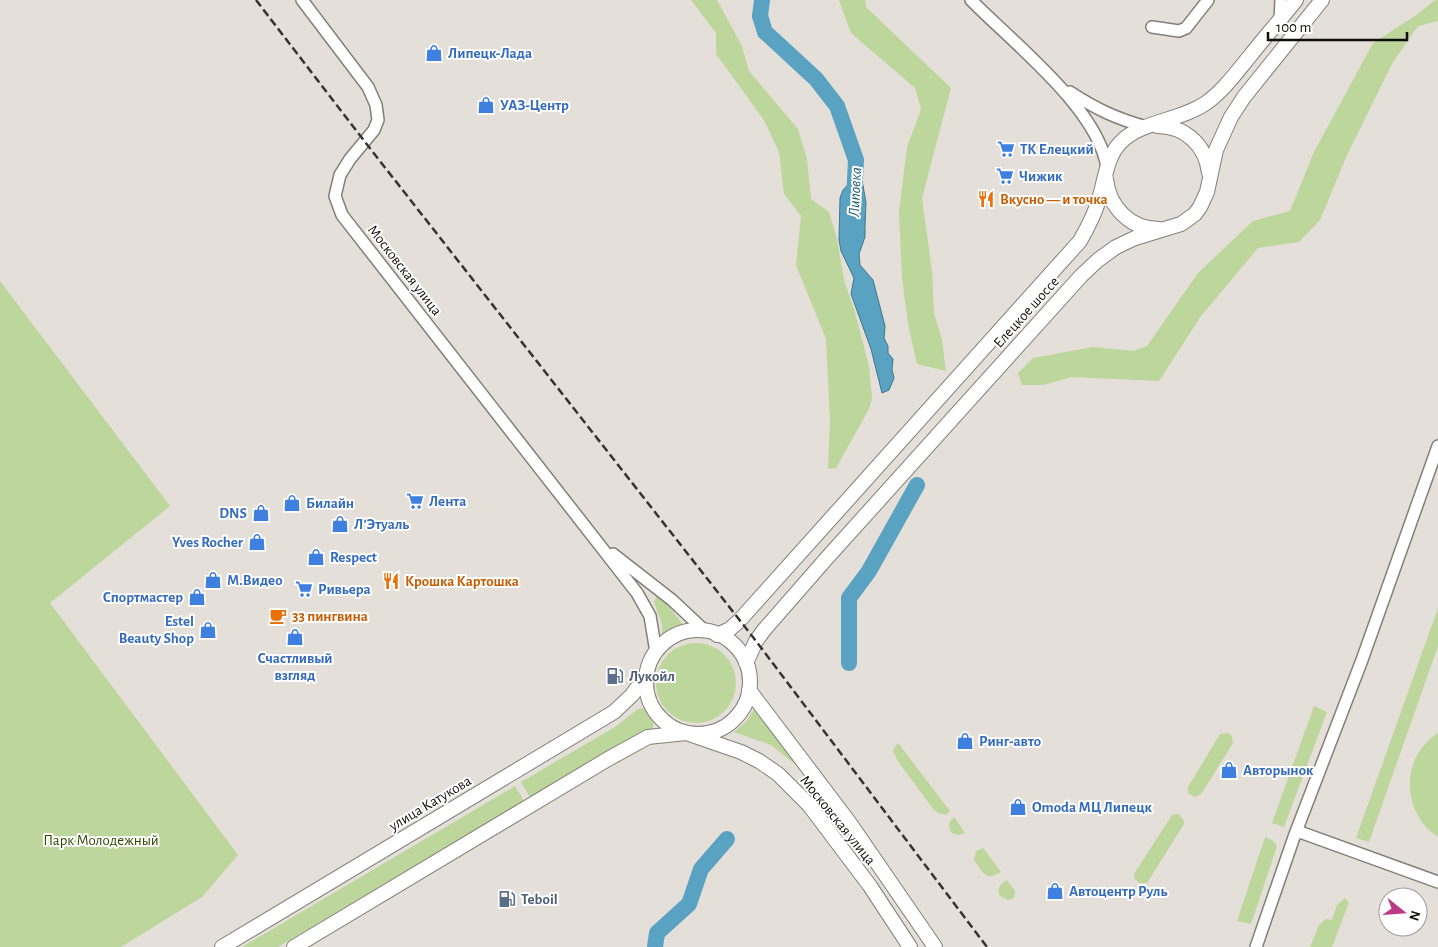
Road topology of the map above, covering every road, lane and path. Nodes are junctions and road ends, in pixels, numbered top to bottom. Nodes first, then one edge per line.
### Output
1 (302, 0) edge
2 (971, 0) edge
3 (1208, 0) edge
4 (1280, 0) edge
5 (1296, 0) edge
6 (1322, 0) edge
7 (1280, 20) junction
8 (1152, 27) dead end
9 (1060, 86) junction
10 (1147, 126) junction
11 (1107, 172) junction
12 (1209, 184) junction
13 (1165, 229) junction
14 (1438, 446) edge
15 (600, 544) junction
16 (711, 632) junction
17 (656, 652) junction
18 (746, 663) junction
19 (646, 676) junction
20 (749, 690) junction
21 (686, 733) junction
22 (1297, 831) junction
23 (1438, 882) edge
24 (222, 947) edge
25 (294, 947) edge
26 (910, 947) edge
27 (935, 947) edge
28 (1256, 947) edge

1 - 15 street, Московская улица
2 - 9 street
3 - 8 street
4 - 7 street
5 - 7 main road, Елецкое шоссе
6 - 12 main road, Елецкое шоссе
7 - 10 main road, Елецкое шоссе
9 - 10 street
9 - 11 street
10 - 11 main road, Елецкое шоссе
10 - 12 main road
11 - 13 main road
11 - 16 main road, Елецкое шоссе
12 - 13 main road, Елецкое шоссе
13 - 18 main road, Елецкое шоссе
14 - 22 street
15 - 16 street, Московская улица
15 - 17 street, Московская улица
16 - 17 main road
16 - 18 main road
17 - 19 main road
18 - 20 main road
19 - 21 main road
19 - 24 main road, улица Катукова
20 - 21 main road
20 - 27 main road, Московская улица
21 - 25 main road
21 - 26 main road, Московская улица
22 - 23 street
22 - 28 street

